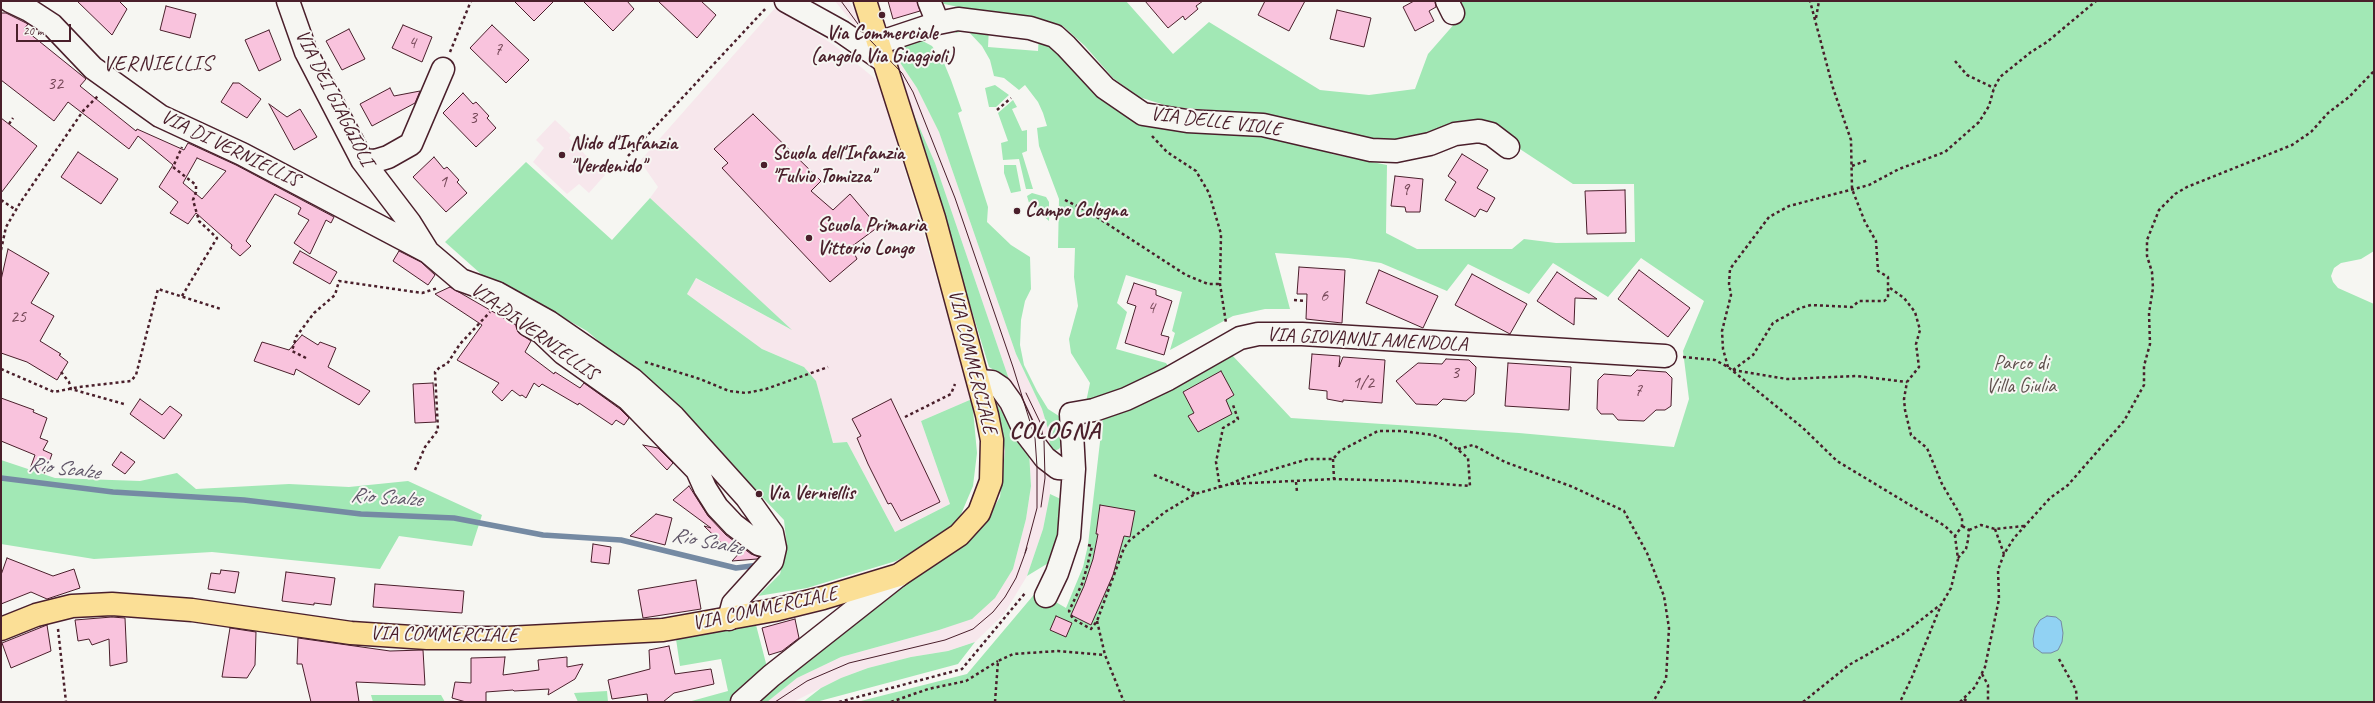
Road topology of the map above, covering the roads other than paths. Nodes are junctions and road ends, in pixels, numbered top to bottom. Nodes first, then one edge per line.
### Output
1 (10, 1) edge
2 (288, 1) edge
3 (786, 1) edge
4 (864, 1) edge
5 (929, 1) edge
6 (938, 23) junction
7 (881, 52) junction
8 (443, 69) road end
9 (1508, 147) dead end
10 (362, 160) junction
11 (428, 252) junction
12 (462, 280) junction
13 (1665, 356) road end
14 (979, 381) junction
15 (1074, 469) junction
16 (775, 548) junction
17 (899, 575) junction
18 (1038, 591) road end
19 (729, 619) junction
20 (1, 629) edge
21 (742, 702) edge

1 - 11 street, VIA DI VERNIELLIS
2 - 10 street, VIA DEI GIAGGIOLI
3 - 7 street
4 - 7 main road, VIA COMMERCIALE
5 - 6 street
6 - 7 street, VIA DELLE VIOLE
6 - 9 street, VIA DELLE VIOLE
7 - 14 main road, VIA COMMERCIALE
8 - 10 street
10 - 11 street, VIA DEI GIAGGIOLI
11 - 12 street, VIA DI VERNIELLIS
12 - 16 street, VIA DI VERNIELLIS
12 - 16 street, VIA DI VERNIELLIS
13 - 15 street, VIA GIOVANNI AMENDOLA
14 - 15 street
14 - 17 main road, VIA COMMERCIALE
15 - 18 street, VIA GIOVANNI AMENDOLA
16 - 19 street
17 - 19 main road, VIA COMMERCIALE
17 - 21 street
19 - 20 main road, VIA COMMERCIALE

